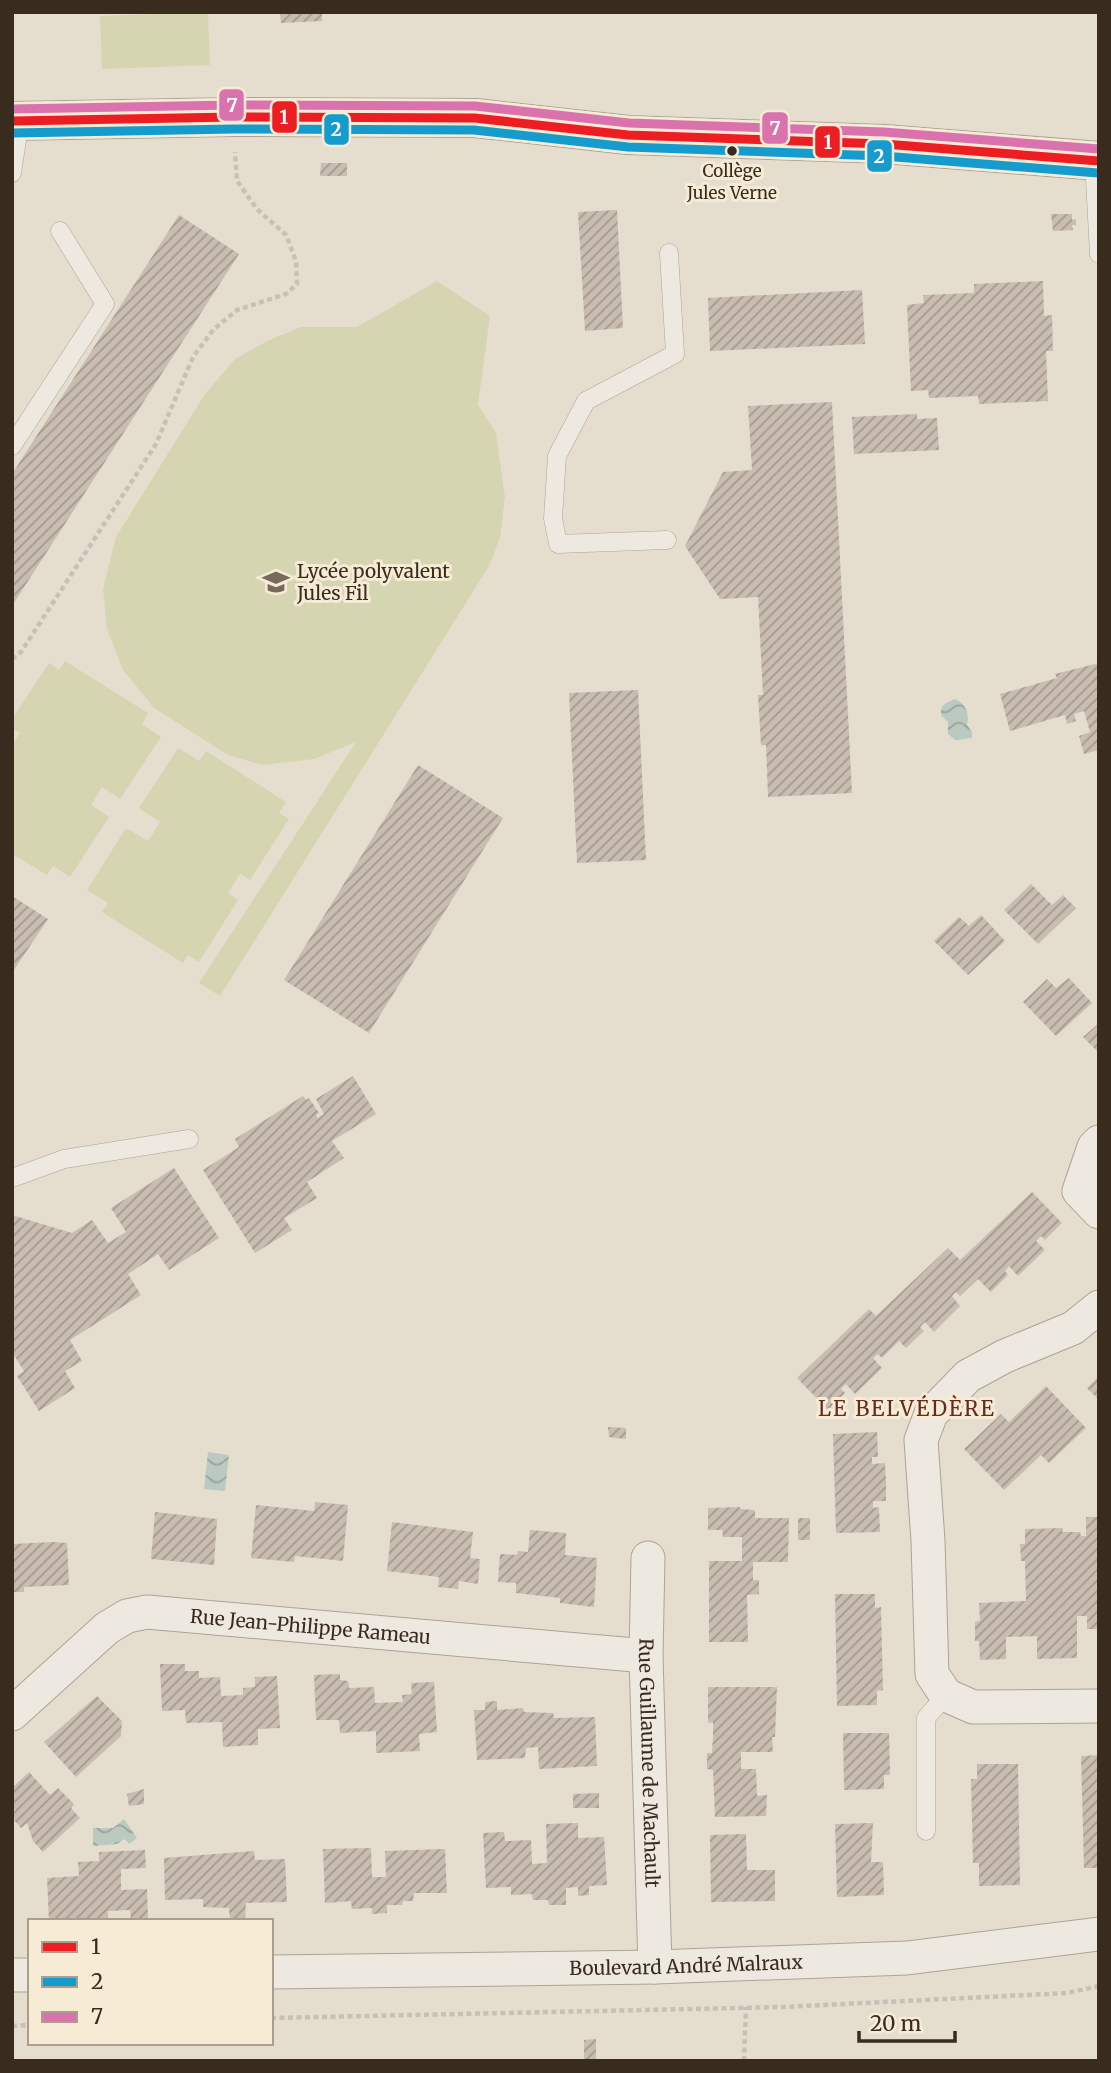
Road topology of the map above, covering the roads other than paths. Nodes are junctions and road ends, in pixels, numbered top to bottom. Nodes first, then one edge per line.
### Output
1 (16, 120) edge
2 (1097, 161) edge
3 (12, 173) edge
4 (60, 231) dead end
5 (669, 253) dead end
6 (1099, 254) edge
7 (12, 446) edge
8 (667, 540) dead end
9 (189, 1139) dead end
10 (1099, 1142) edge
11 (12, 1178) edge
12 (1099, 1212) edge
13 (1099, 1307) edge
14 (648, 1558) dead end
15 (646, 1656) junction
16 (946, 1695) junction
17 (1099, 1706) edge
18 (12, 1714) edge
19 (926, 1831) dead end
20 (1099, 1934) edge
21 (654, 1967) junction
22 (273, 1972) edge

1 - 2 street
1 - 3 lane
2 - 6 lane
4 - 7 lane
5 - 8 lane
9 - 11 lane
10 - 12 street
13 - 16 street
14 - 15 street, Rue Guillaume de Machault
15 - 18 street, Rue Jean-Philippe Rameau
15 - 21 street, Rue Guillaume de Machault
16 - 17 street
16 - 19 lane
20 - 21 street, Boulevard André Malraux
21 - 22 street, Boulevard André Malraux

